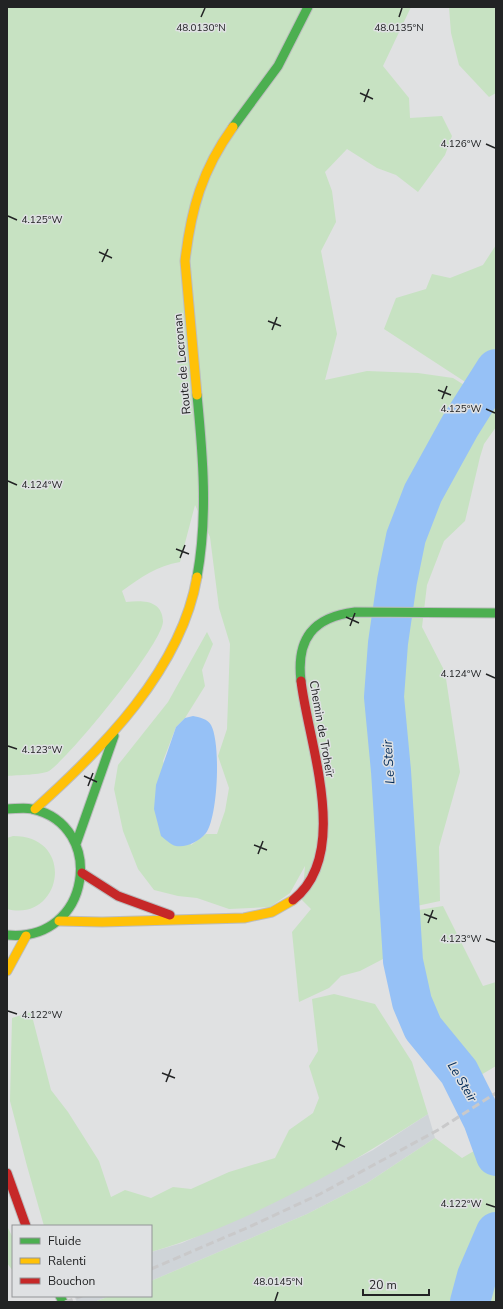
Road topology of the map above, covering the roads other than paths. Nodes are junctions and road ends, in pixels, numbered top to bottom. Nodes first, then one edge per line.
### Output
1 (308, 7) edge
2 (496, 613) edge
3 (117, 730) junction
4 (7, 809) edge
5 (35, 810) junction
6 (76, 844) junction
7 (82, 873) junction
8 (182, 919) junction
9 (59, 921) junction
10 (7, 935) edge
11 (26, 936) junction
12 (7, 971) edge
13 (7, 1173) edge
14 (26, 1225) edge

1 - 3 main road, Route de Locronan
2 - 8 main road, Chemin de Troheïr
3 - 5 main road, Route de Locronan
3 - 6 main road, Route de Locronan
4 - 5 main road
5 - 6 main road
6 - 7 main road
7 - 8 main road, Chemin de Troheïr
7 - 9 main road
8 - 9 main road, Chemin de Troheïr
9 - 11 main road
10 - 11 main road
11 - 12 main road
13 - 14 main road

